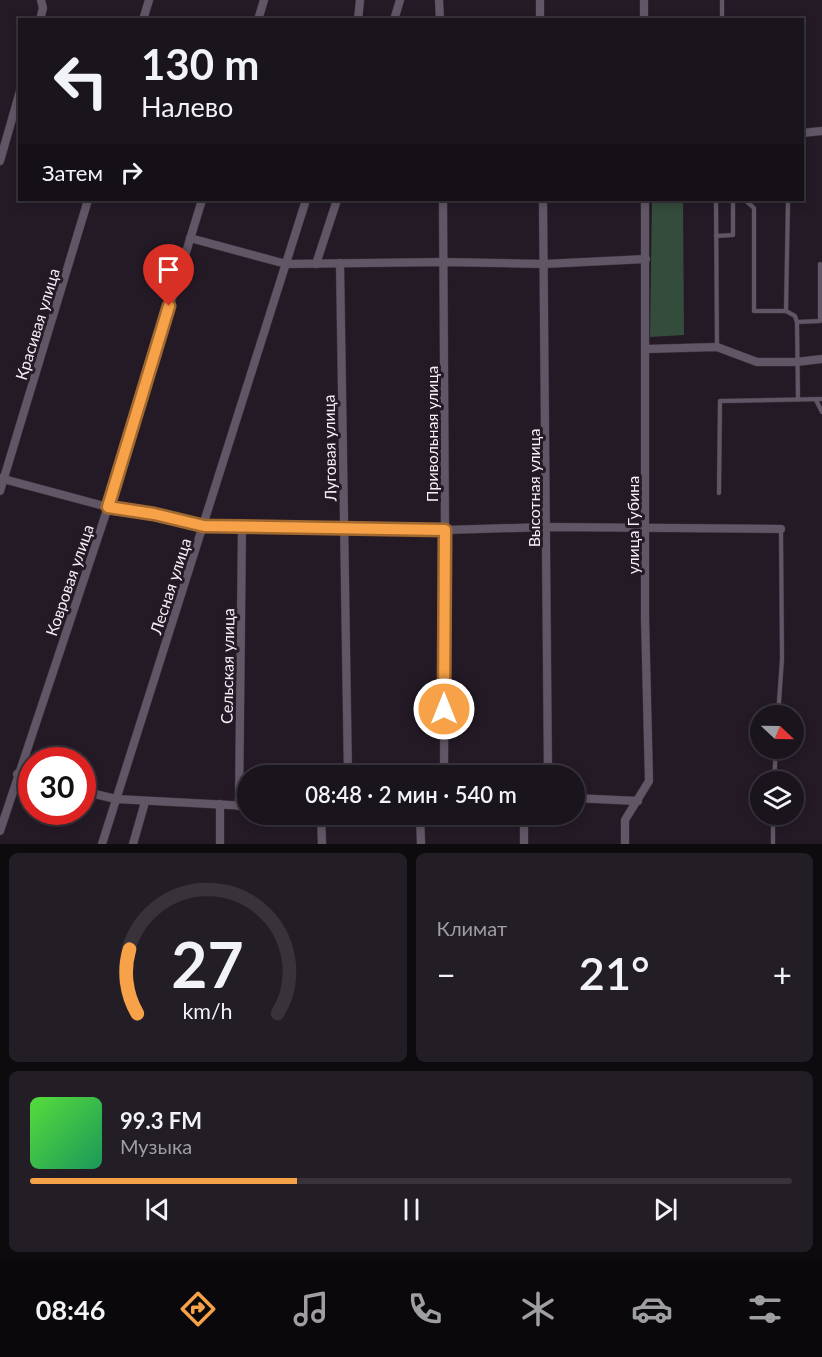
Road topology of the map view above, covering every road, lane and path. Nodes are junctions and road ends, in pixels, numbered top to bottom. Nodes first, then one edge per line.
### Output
1 (148, 0) edge
2 (264, 0) edge
3 (360, 0) edge
4 (400, 0) edge
5 (439, 0) edge
6 (540, 0) edge
7 (644, 0) edge
8 (722, 0) edge
9 (144, 18) edge
10 (259, 18) edge
11 (358, 18) edge
12 (395, 18) edge
13 (440, 18) edge
14 (540, 18) edge
15 (644, 18) edge
16 (722, 18) edge
17 (18, 98) edge
18 (822, 131) edge
19 (804, 133) edge
20 (0, 161) edge
21 (88, 201) edge
22 (202, 201) edge
23 (306, 201) edge
24 (337, 201) edge
25 (443, 201) edge
26 (543, 201) edge
27 (645, 201) edge
28 (716, 201) edge
29 (733, 201) edge
30 (746, 201) edge
31 (788, 201) edge
32 (716, 236) junction
33 (190, 238) junction
34 (646, 259) junction
35 (444, 262) junction
36 (340, 263) junction
37 (286, 264) junction
38 (316, 264) junction
39 (544, 264) junction
40 (820, 264) dead end
41 (786, 311) junction
42 (797, 322) junction
43 (717, 347) junction
44 (646, 349) junction
45 (822, 359) edge
46 (796, 362) junction
47 (798, 399) junction
48 (822, 399) edge
49 (816, 400) junction
50 (822, 412) edge
51 (2, 478) edge
52 (0, 491) edge
53 (720, 493) dead end
54 (108, 507) junction
55 (204, 526) junction
56 (243, 527) junction
57 (546, 527) junction
58 (645, 528) junction
59 (781, 528) joint
60 (344, 529) junction
61 (445, 530) junction
62 (779, 705) edge
63 (243, 765) edge
64 (348, 765) edge
65 (444, 765) edge
66 (548, 765) edge
67 (17, 774) joint
68 (96, 794) edge
69 (116, 799) junction
70 (585, 799) edge
71 (638, 801) junction
72 (145, 802) junction
73 (220, 804) junction
74 (237, 805) edge
75 (321, 825) edge
76 (420, 825) edge
77 (524, 825) edge
78 (773, 825) edge
79 (0, 831) edge
80 (102, 844) edge
81 (133, 844) edge
82 (220, 844) edge
83 (322, 844) edge
84 (421, 844) edge
85 (524, 844) edge
86 (625, 844) edge
87 (773, 844) edge

1 - 9 street
2 - 10 street
3 - 11 street
4 - 12 street
5 - 13 street
6 - 14 street
7 - 15 street
8 - 16 lane
17 - 20 street
18 - 19 street
21 - 51 street, Красивая улица
22 - 33 street, Ковровая улица
23 - 37 street, Лесная улица
24 - 38 street
25 - 35 street, Привольная улица
26 - 39 street, Высотная улица
27 - 34 street, улица Губина
28 - 32 lane
29 - 32 lane
30 - 41 lane
31 - 41 lane
32 - 43 lane
33 - 37 street
33 - 54 street, Ковровая улица
34 - 39 street
34 - 44 street, улица Губина
35 - 36 street
35 - 39 street
35 - 61 street, Привольная улица
36 - 38 street
36 - 60 street, Луговая улица
37 - 38 street
37 - 55 street, Лесная улица
39 - 57 street, Высотная улица
40 - 42 lane
41 - 42 lane
42 - 46 lane
43 - 44 street
43 - 46 street
44 - 58 street, улица Губина
45 - 46 street
46 - 47 lane
47 - 49 lane
47 - 53 lane
48 - 49 lane
49 - 50 lane
51 - 52 street, Красивая улица
51 - 54 street
54 - 55 street
54 - 67 street, Ковровая улица
55 - 56 street
55 - 69 street, Лесная улица
56 - 60 street
56 - 63 street, Сельская улица
57 - 58 street
57 - 61 street
57 - 66 street, Высотная улица
58 - 59 street
58 - 71 street, улица Губина
59 - 62 lane
60 - 61 street
60 - 64 street, Луговая улица
61 - 65 street, Привольная улица
67 - 79 street, Ковровая улица
68 - 69 street
69 - 72 street
69 - 80 street, Лесная улица
70 - 71 street
71 - 86 street, улица Губина
72 - 73 street
72 - 81 street
73 - 74 street
73 - 82 street
75 - 83 street
76 - 84 street
77 - 85 street
78 - 87 lane

